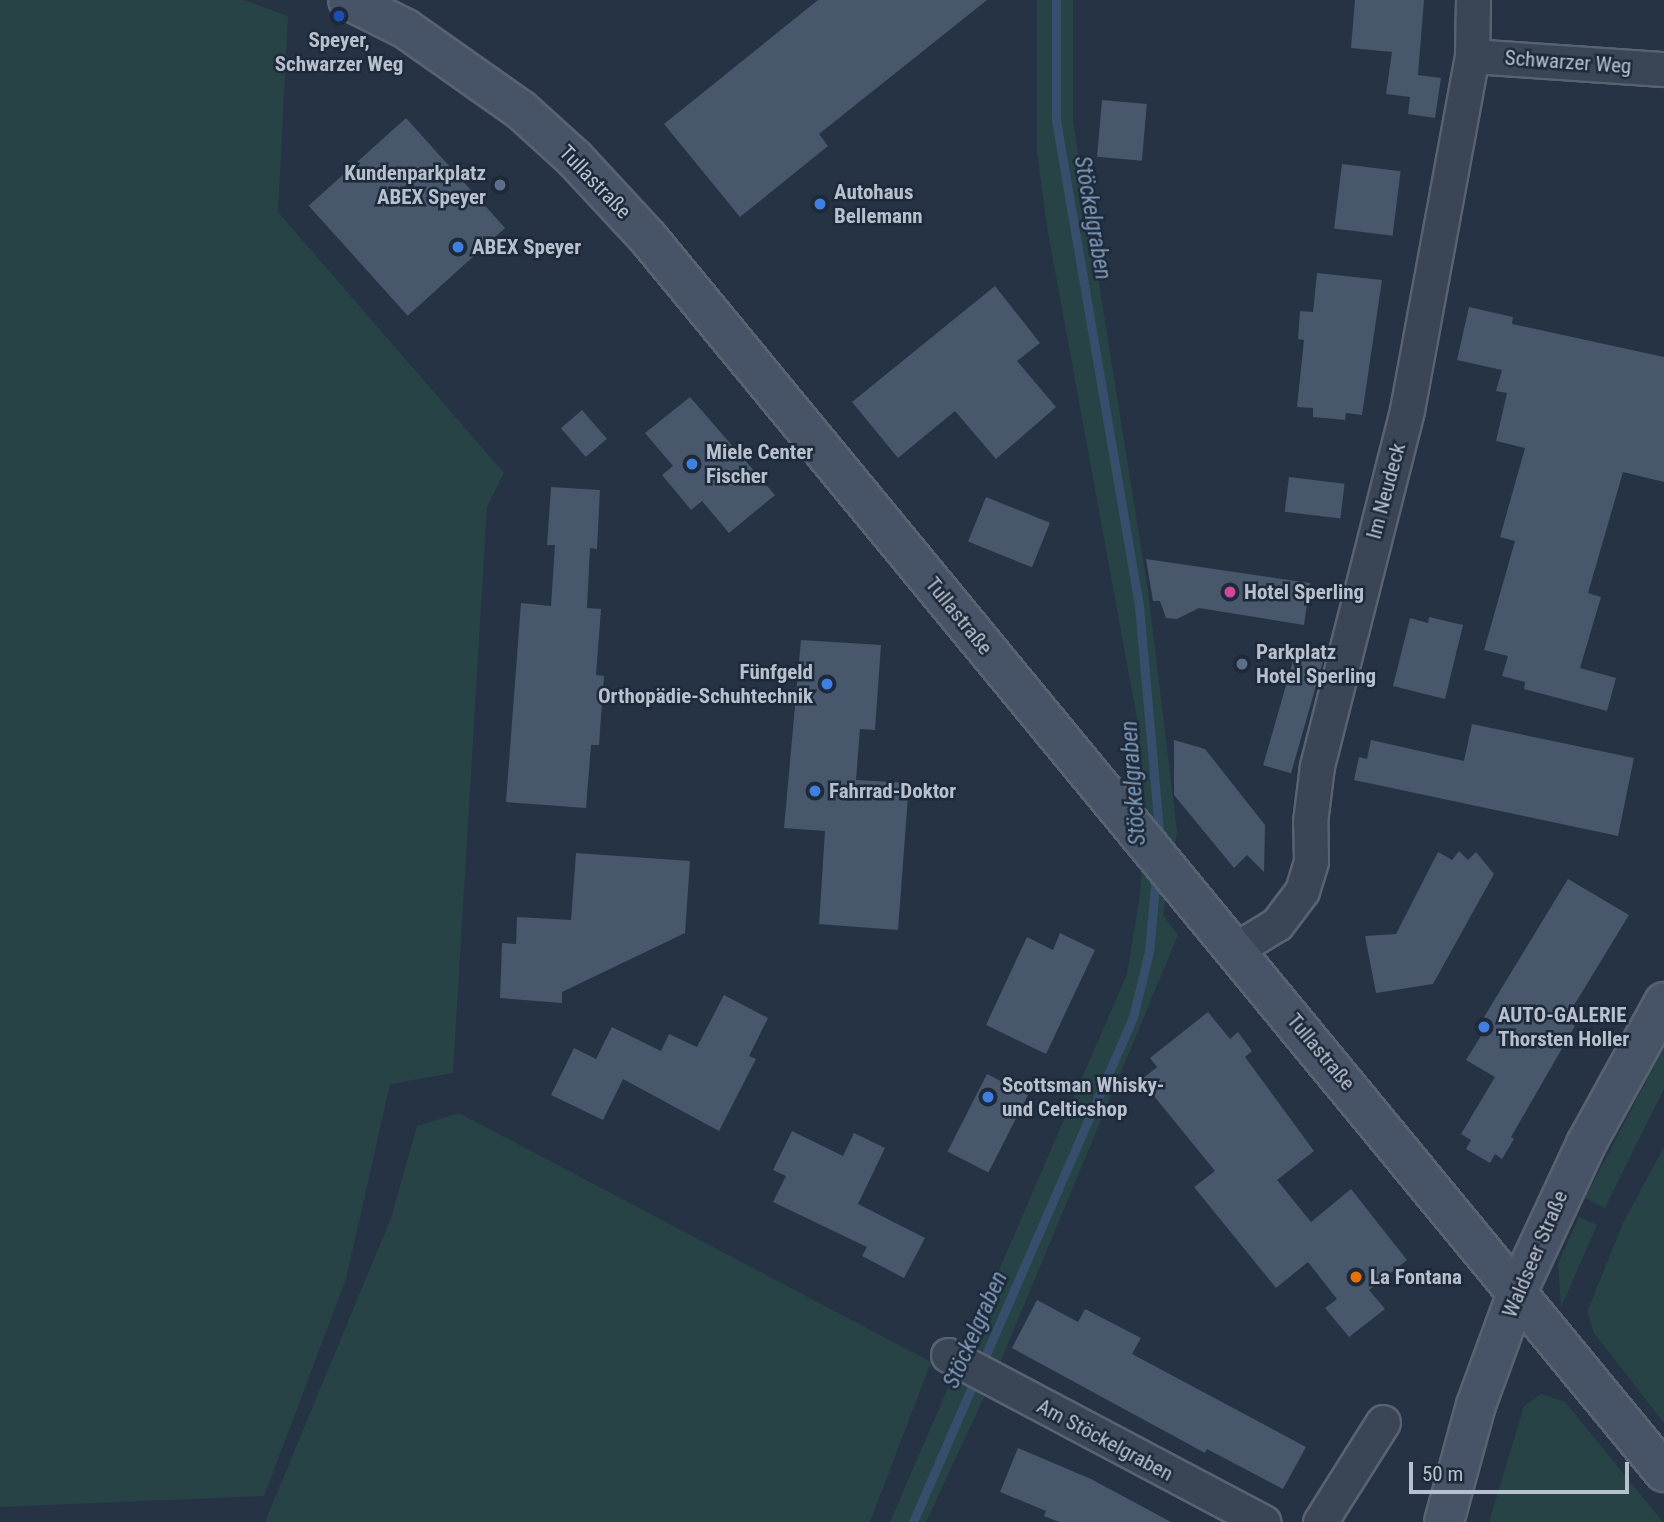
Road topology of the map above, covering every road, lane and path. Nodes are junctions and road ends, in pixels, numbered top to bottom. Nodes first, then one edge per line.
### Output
1 (348, 0) edge
2 (1473, 0) edge
3 (1472, 56) junction
4 (1664, 69) edge
5 (1236, 949) junction
6 (1664, 1002) edge
7 (1518, 1290) junction
8 (954, 1360) dead end
9 (1382, 1422) dead end
10 (1664, 1472) edge
11 (1264, 1522) edge
12 (1320, 1522) edge
13 (1444, 1522) edge

1 - 5 street, Tullastraße
2 - 3 street, Im Neudeck
3 - 4 street, Schwarzer Weg
3 - 5 street, Im Neudeck
5 - 7 street, Tullastraße
6 - 7 street, Waldseer Straße
7 - 10 street, Tullastraße
7 - 13 street, Waldseer Straße
8 - 11 street, Am Stöckelgraben
9 - 12 street

